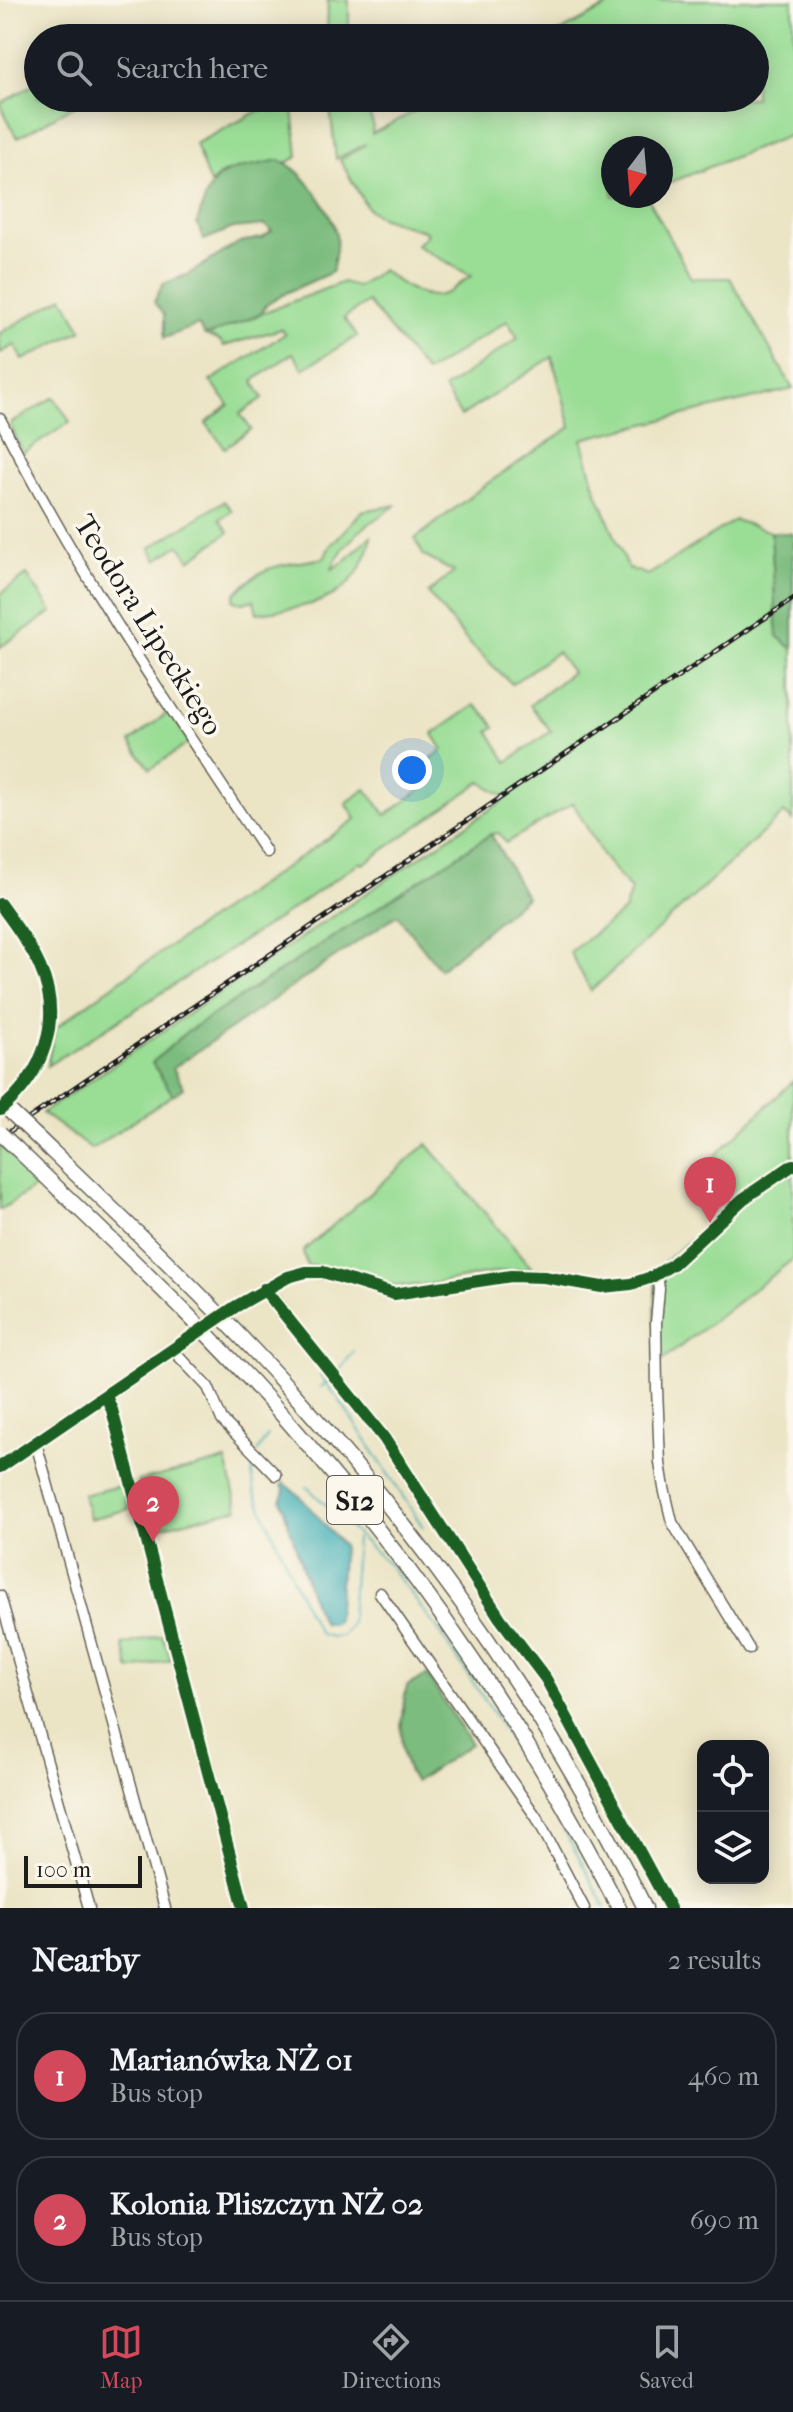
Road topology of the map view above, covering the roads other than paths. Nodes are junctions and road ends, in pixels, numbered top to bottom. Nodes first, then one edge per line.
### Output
1 (0, 419) edge
2 (266, 852) dead end
3 (0, 904) edge
4 (0, 1102) edge
5 (0, 1110) edge
6 (0, 1133) edge
7 (793, 1165) edge
8 (657, 1275) junction
9 (264, 1289) junction
10 (235, 1307) tunnel mouth
11 (190, 1338) tunnel mouth
12 (173, 1350) junction
13 (106, 1396) junction
14 (36, 1443) junction
15 (0, 1467) edge
16 (276, 1475) dead end
17 (380, 1593) dead end
18 (0, 1596) edge
19 (749, 1649) dead end
20 (89, 1908) edge
21 (165, 1908) edge
22 (244, 1908) edge
23 (584, 1908) edge
24 (619, 1908) edge
25 (645, 1908) edge
26 (670, 1908) edge

1 - 2 street, Teodora Lipeckiego
3 - 5 street
4 - 25 highway, S12, bridge
6 - 24 highway, S12, bridge
7 - 8 street
8 - 9 street
8 - 19 street
9 - 10 street
9 - 26 street
11 - 12 street
12 - 13 street
12 - 16 street
13 - 14 street
13 - 22 street
14 - 15 street
14 - 21 street
17 - 23 street
18 - 20 street

